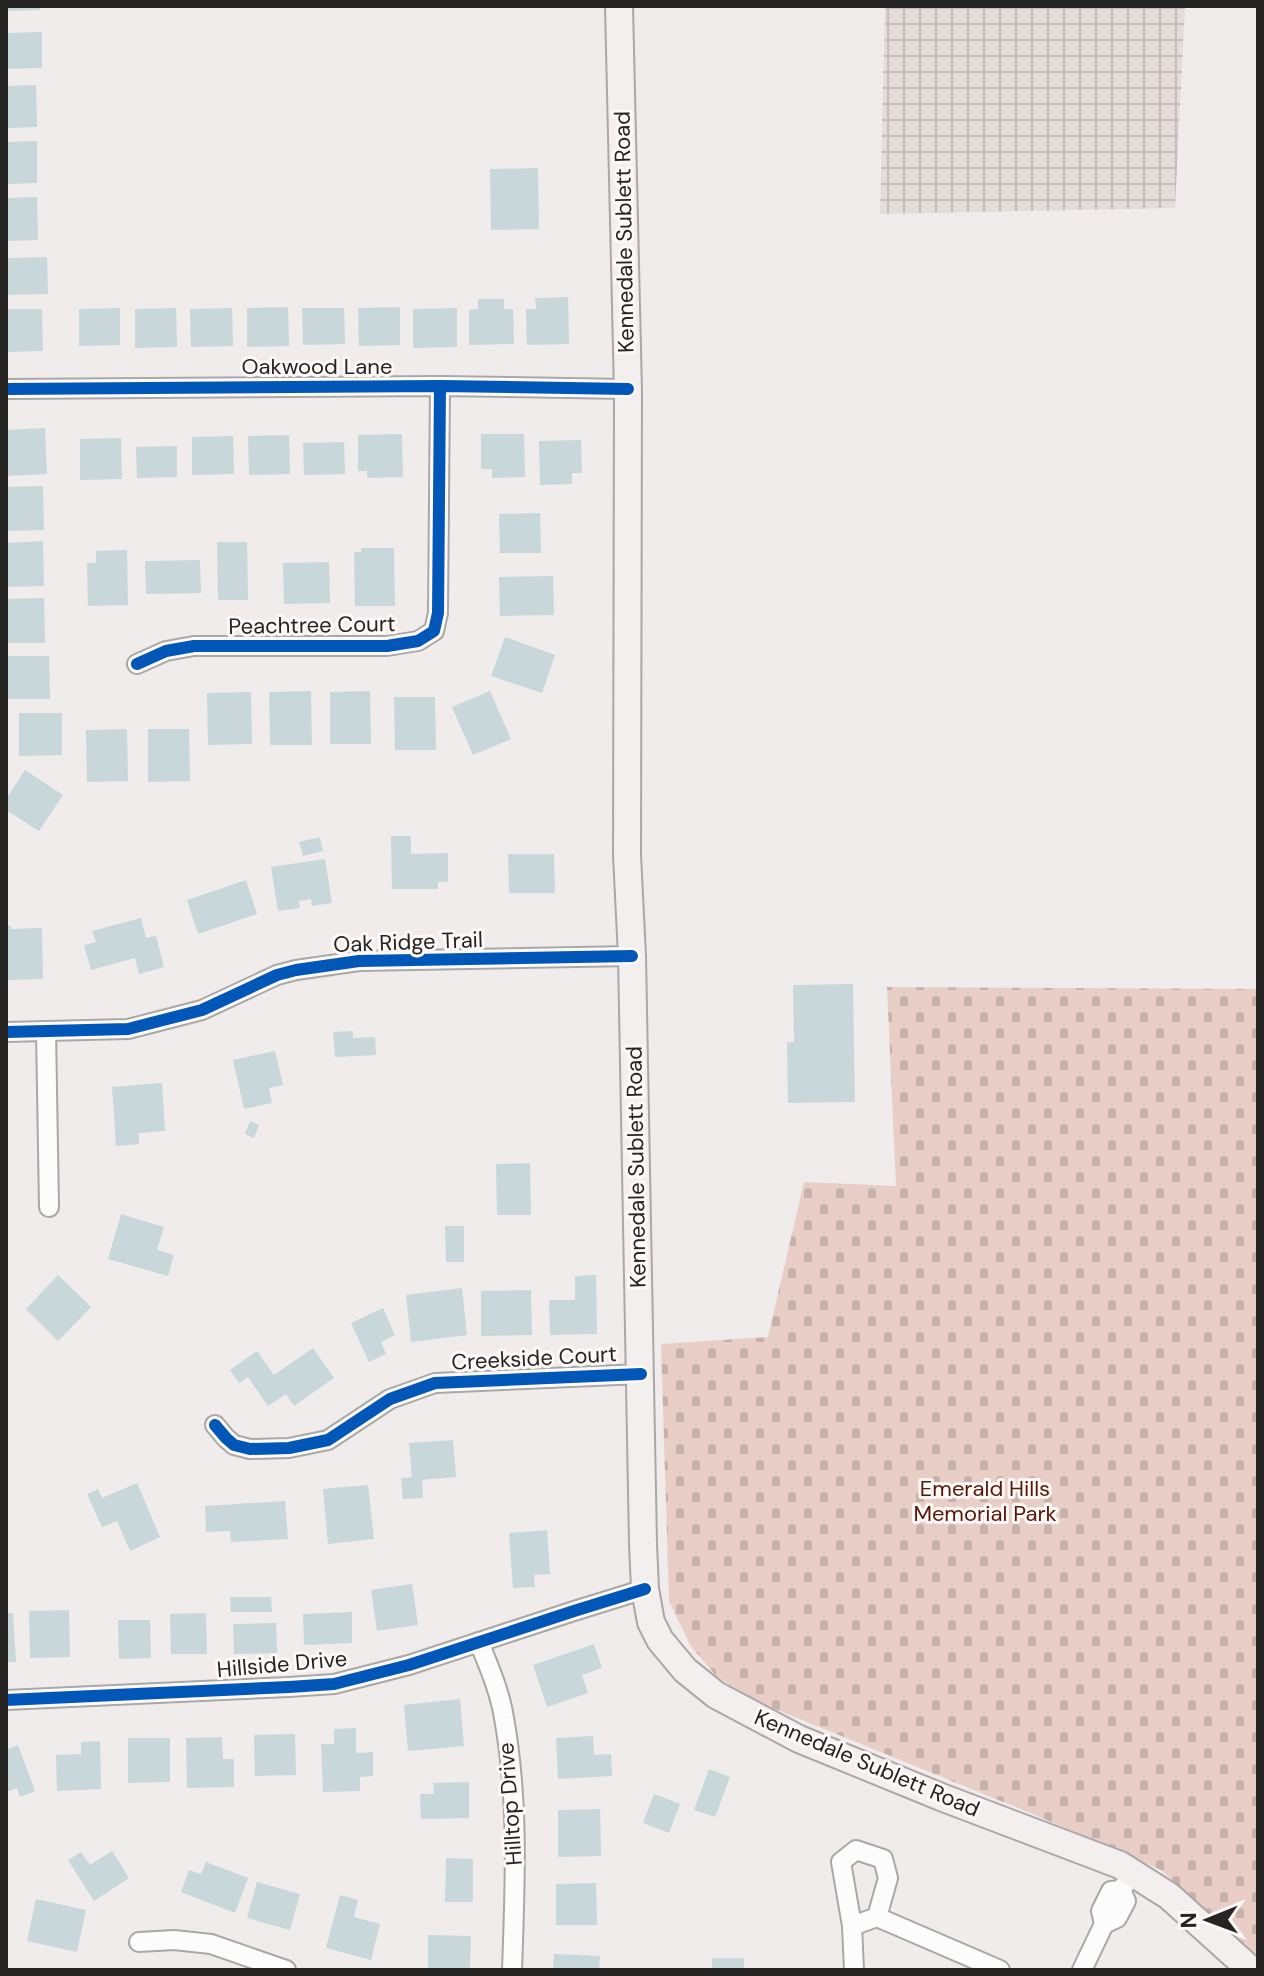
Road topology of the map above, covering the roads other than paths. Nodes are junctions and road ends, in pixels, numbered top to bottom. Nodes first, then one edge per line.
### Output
1 (619, 6) edge
2 (440, 386) junction
3 (6, 389) edge
4 (628, 389) junction
5 (137, 664) dead end
6 (632, 956) junction
7 (46, 1031) junction
8 (6, 1032) edge
9 (49, 1207) dead end
10 (641, 1374) junction
11 (215, 1425) dead end
12 (645, 1589) junction
13 (479, 1642) junction
14 (6, 1700) edge
15 (1127, 1881) junction
16 (877, 1917) junction
17 (852, 1926) junction
18 (139, 1942) dead end
19 (286, 1970) edge
20 (512, 1970) edge
21 (854, 1970) edge
22 (1000, 1970) edge
23 (1082, 1970) edge
24 (1251, 1970) edge

1 - 4 main road, Kennedale Sublett Road
2 - 3 street, Oakwood Lane
2 - 4 street, Oakwood Lane
2 - 5 street, Peachtree Court
4 - 6 main road, Kennedale Sublett Road
6 - 7 street, Oak Ridge Trail
6 - 10 main road, Kennedale Sublett Road
7 - 8 street, Oak Ridge Trail
7 - 9 street
10 - 11 street, Creekside Court
10 - 12 main road, Kennedale Sublett Road
12 - 13 street, Hillside Drive
12 - 15 main road, Kennedale Sublett Road
13 - 14 street, Hillside Drive
13 - 20 street, Hilltop Drive
15 - 23 street
15 - 24 main road, Kennedale Sublett Road
16 - 17 street
16 - 17 street
16 - 22 street
17 - 21 street
18 - 19 street

